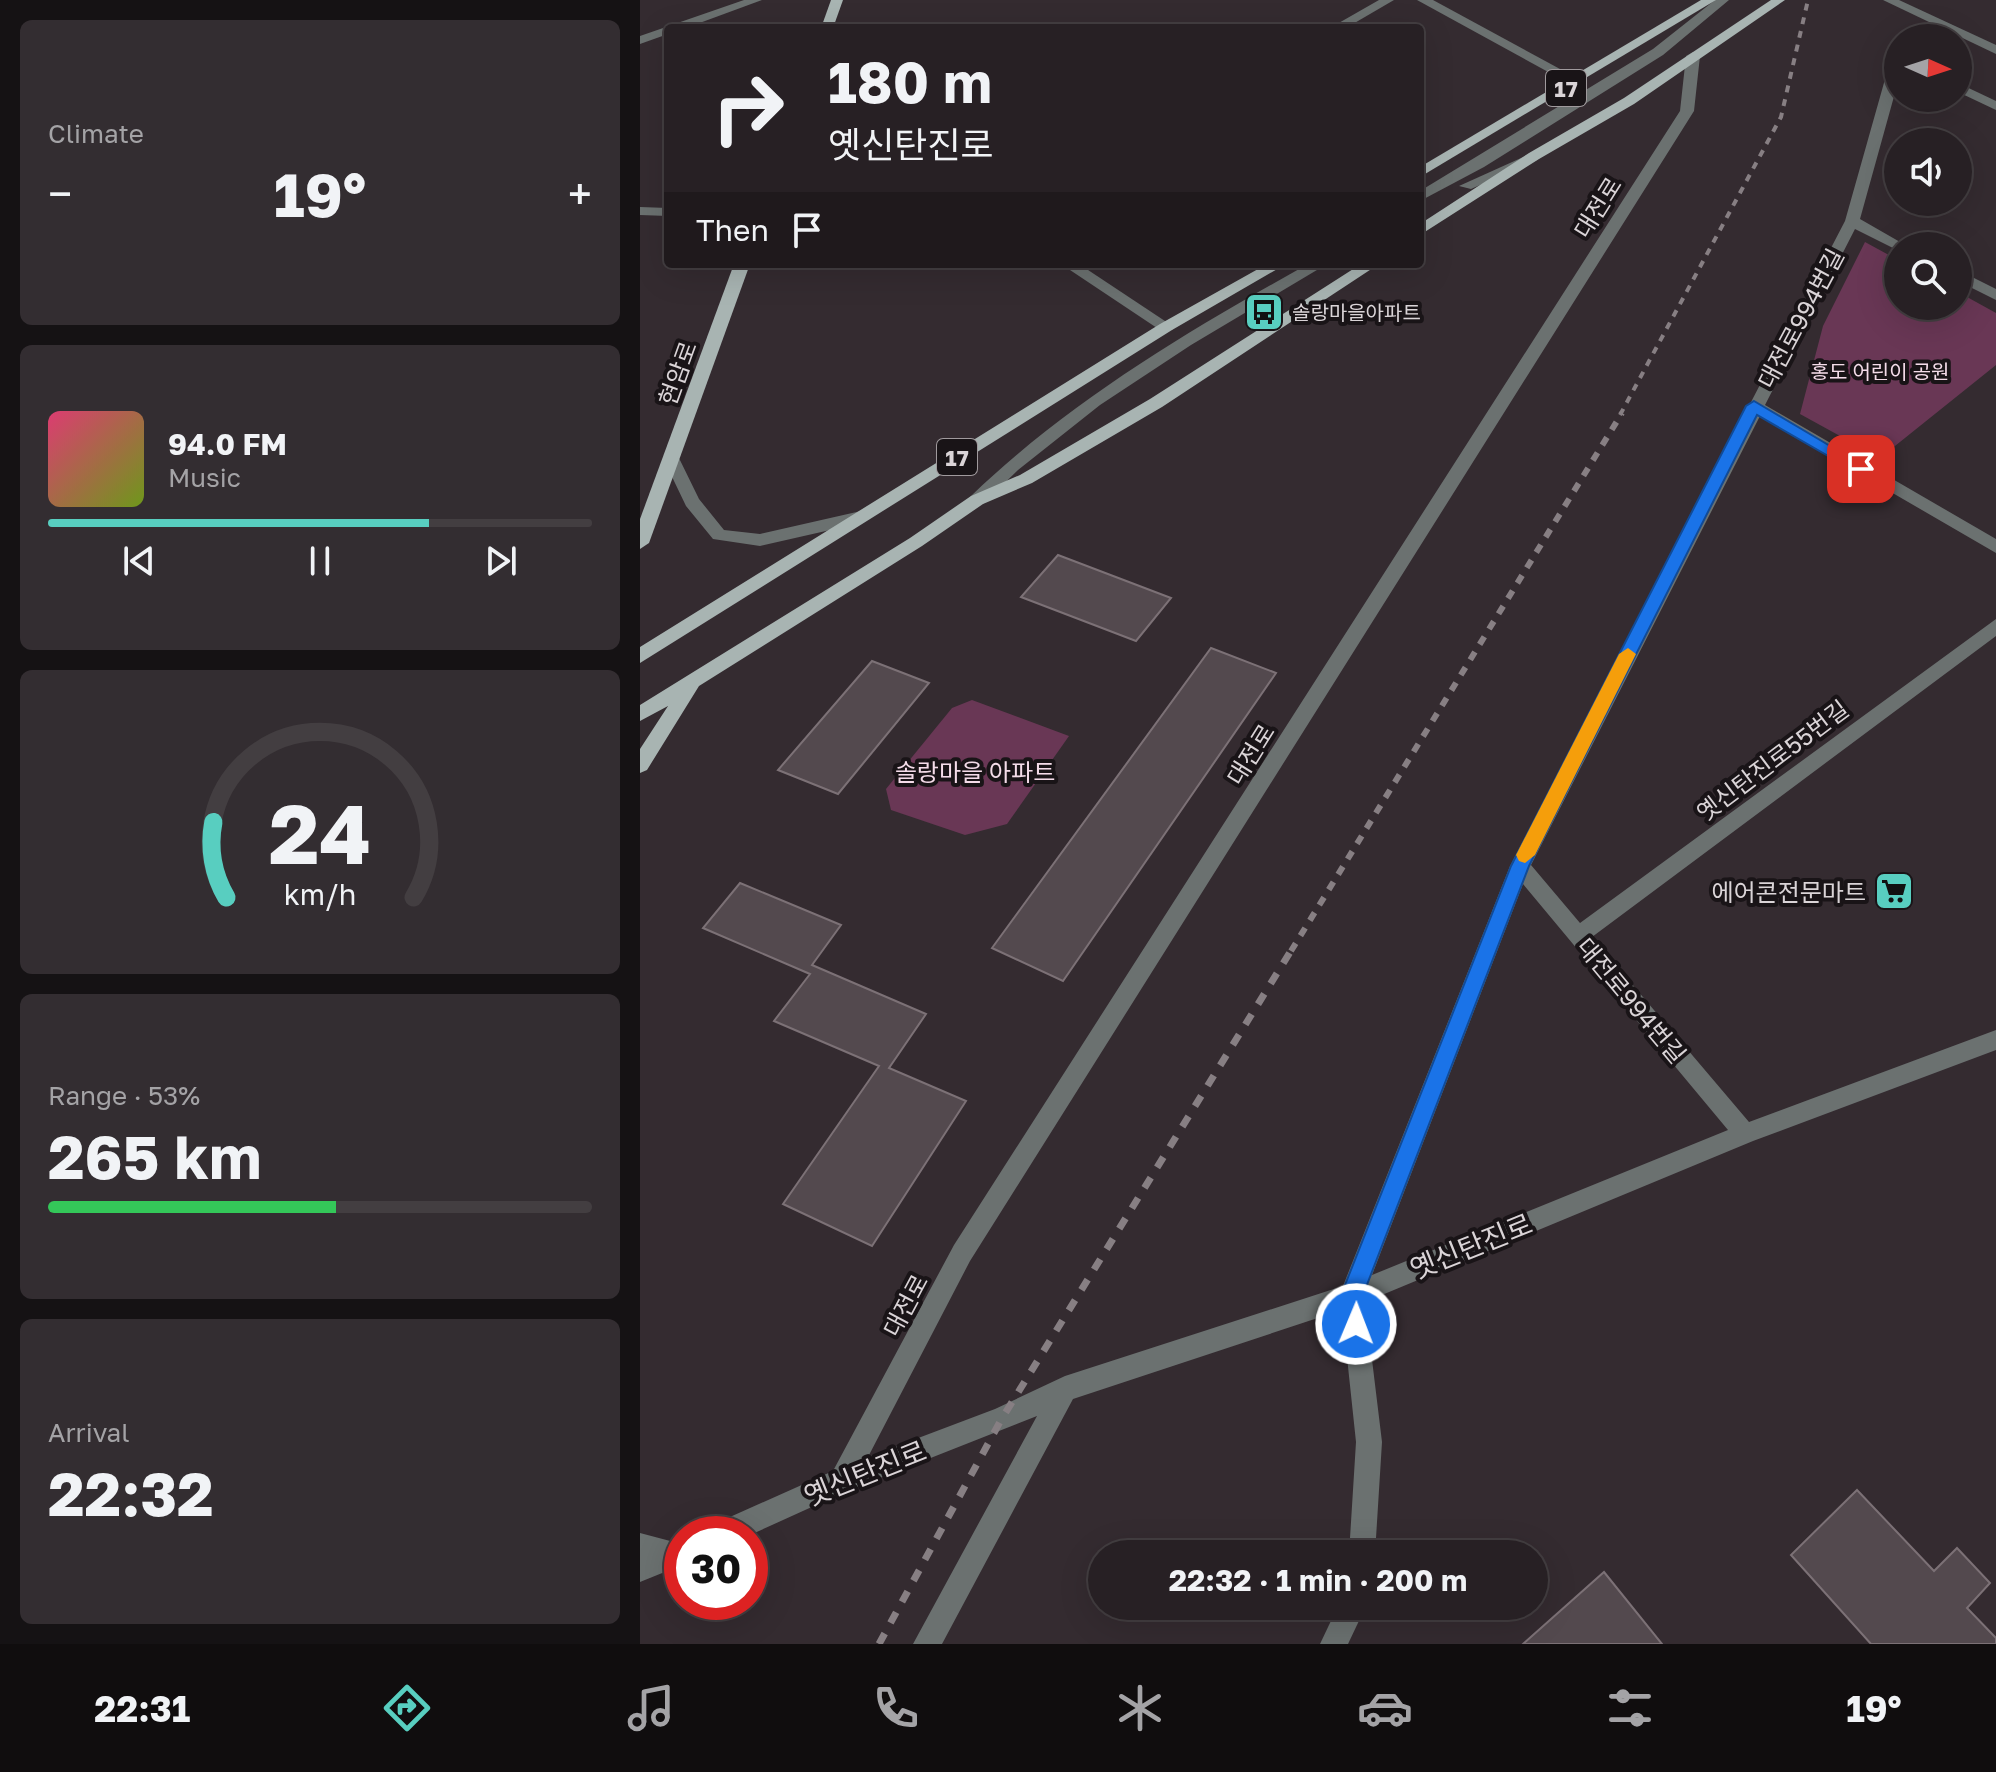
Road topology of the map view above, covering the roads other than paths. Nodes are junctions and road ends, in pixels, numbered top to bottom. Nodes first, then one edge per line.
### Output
1 (756, 0) edge
2 (837, 0) edge
3 (1388, 0) edge
4 (1423, 0) edge
5 (1710, 0) edge
6 (1723, 0) edge
7 (1779, 0) edge
8 (1889, 0) edge
9 (685, 24) edge
10 (828, 24) edge
11 (1343, 24) edge
12 (664, 31) edge
13 (640, 40) edge
14 (1996, 50) edge
15 (1693, 56) junction
16 (1577, 82) junction
17 (1972, 94) edge
18 (1996, 106) edge
19 (1884, 108) edge
20 (1534, 156) junction
21 (1424, 171) edge
22 (1424, 195) edge
23 (1424, 208) edge
24 (640, 211) edge
25 (664, 212) edge
26 (1852, 221) junction
27 (1424, 228) edge
28 (1884, 238) edge
29 (741, 268) edge
30 (1075, 268) edge
31 (1271, 268) edge
32 (1312, 268) edge
33 (1365, 268) edge
34 (1972, 282) edge
35 (1996, 295) edge
36 (1166, 327) junction
37 (1754, 406) junction
38 (671, 458) junction
39 (977, 500) junction
40 (861, 517) junction
41 (644, 527) edge
42 (640, 543) edge
43 (1996, 547) edge
44 (1996, 626) edge
45 (640, 656) edge
46 (692, 683) junction
47 (640, 714) edge
48 (640, 765) edge
49 (1520, 866) junction
50 (1578, 936) junction
51 (1996, 1040) edge
52 (1745, 1134) junction
53 (1352, 1295) junction
54 (1065, 1389) junction
55 (842, 1480) junction
56 (761, 1516) edge
57 (1363, 1540) edge
58 (640, 1546) edge
59 (664, 1551) edge
60 (664, 1560) edge
61 (640, 1569) edge
62 (1345, 1620) edge
63 (927, 1644) edge
64 (1334, 1644) edge

1 - 9 street
2 - 10 main road
3 - 11 street
4 - 16 street
5 - 16 main road, 17
6 - 22 street
7 - 15 main road
8 - 14 street
12 - 13 street
15 - 20 main road
15 - 55 street, 대전로
16 - 21 main road, 17
17 - 18 street
19 - 26 street, 대전로994번길
20 - 23 street
20 - 27 main road
24 - 25 street
26 - 28 street
26 - 37 street, 대전로994번길
29 - 38 main road, 현암로
30 - 36 street
31 - 36 main road, 17
32 - 39 street
33 - 39 main road
34 - 35 street
36 - 40 main road, 17
37 - 43 street
37 - 49 street, 대전로994번길
38 - 40 street
38 - 41 main road, 현암로
39 - 46 main road
40 - 45 main road, 17
41 - 42 main road, 현암로
44 - 50 street, 옛신탄진로55번길
46 - 47 main road
46 - 48 main road
49 - 50 street, 대전로994번길
49 - 53 street, 대전로994번길
50 - 52 street, 대전로994번길
51 - 52 street, 옛신탄진로
52 - 53 street, 옛신탄진로
53 - 54 street, 옛신탄진로
53 - 57 street, 대전로994번길
54 - 55 street, 옛신탄진로
54 - 63 street
55 - 56 street, 옛신탄진로
58 - 59 street
60 - 61 street
62 - 64 street

